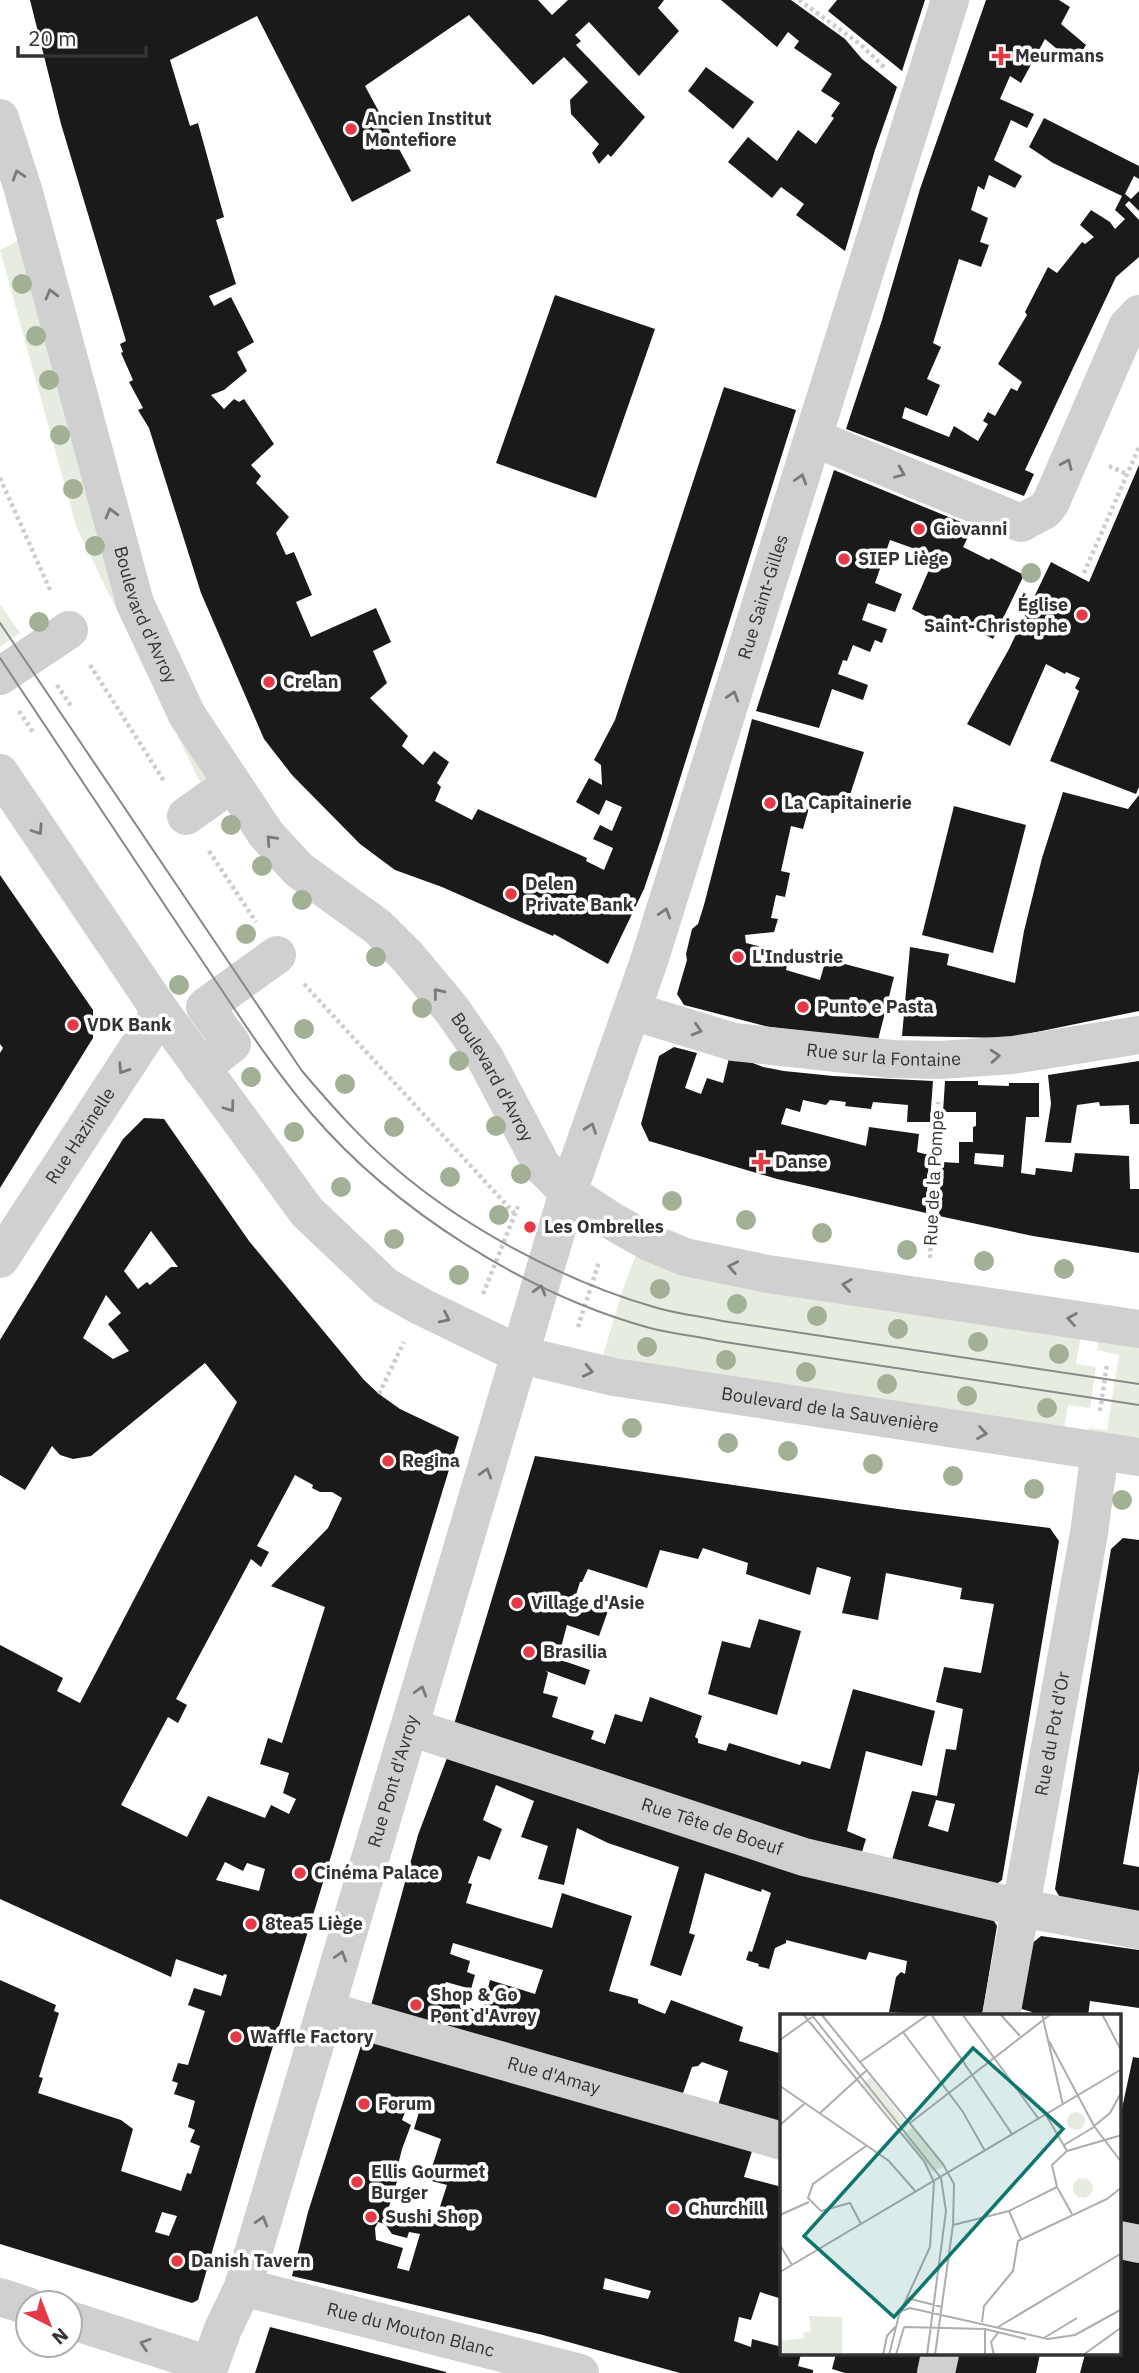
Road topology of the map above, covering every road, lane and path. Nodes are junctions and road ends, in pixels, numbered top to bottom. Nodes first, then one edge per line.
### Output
1 (799, 0) edge
2 (950, 0) edge
3 (923, 92) junction
4 (0, 118) edge
5 (15, 221) edge
6 (1139, 314) edge
7 (814, 438) junction
8 (1139, 447) edge
9 (1084, 573) dead end
10 (69, 630) dead end
11 (0, 676) edge
12 (0, 773) edge
13 (232, 784) junction
14 (186, 816) dead end
15 (277, 955) dead end
16 (632, 1011) junction
17 (161, 1012) junction
18 (1139, 1035) edge
19 (940, 1060) junction
20 (201, 1068) junction
21 (555, 1179) junction
22 (612, 1221) junction
23 (0, 1259) edge
24 (928, 1297) junction
25 (420, 1306) junction
26 (1093, 1322) junction
27 (1139, 1329) edge
28 (471, 1331) junction
29 (521, 1355) junction
30 (565, 1366) junction
31 (379, 1394) dead end
32 (1087, 1449) junction
33 (1139, 1457) edge
34 (410, 1727) junction
35 (1021, 1908) junction
36 (1139, 1930) edge
37 (325, 2010) junction
38 (1001, 2014) edge
39 (780, 2140) edge
40 (1122, 2240) edge
41 (1139, 2245) edge
42 (243, 2287) junction
43 (84, 2325) edge
44 (209, 2369) edge
45 (580, 2373) edge

1 - 3 path
2 - 3 street, Rue Saint-Gilles
3 - 7 street, Rue Saint-Gilles
5 -> 4 street, Boulevard d'Avroy
13 -> 5 street, Boulevard d'Avroy
7 -> 6 street
16 -> 7 street, Rue Saint-Gilles
8 - 9 path
10 - 11 street
12 -> 17 street
13 - 14 street
21 -> 13 street, Boulevard d'Avroy
15 - 20 street
16 -> 19 street, Rue sur la Fontaine
21 -> 16 street, Rue Saint-Gilles
17 - 20 street
17 -> 23 street, Rue Hazinelle
19 -> 18 street, Rue sur la Fontaine
19 - 24 path, Rue de la Pompe
20 -> 25 street
21 - 22 street
21 - 28 path
29 -> 21 street
24 -> 22 street
22 - 30 path
26 -> 24 street
25 -> 28 street
25 - 31 path
26 - 27 street
26 - 32 path
28 - 29 street
29 - 30 street, Boulevard de la Sauvenière
34 -> 29 street, Rue Pont d'Avroy
30 -> 32 street, Boulevard de la Sauvenière
32 - 33 street, Boulevard de la Sauvenière
32 - 35 street, Rue du Pot d'Or
34 - 35 street, Rue Tête de Boeuf
37 -> 34 street, Rue Pont d'Avroy
35 - 36 street, Rue Tête de Boeuf
35 - 38 street, Rue du Pot d'Or
37 - 39 street, Rue d'Amay
42 -> 37 street, Rue Pont d'Avroy
40 - 41 street
42 - 44 street, Rue Pont d'Avroy
42 - 45 street, Rue du Mouton Blanc
44 -> 43 street

